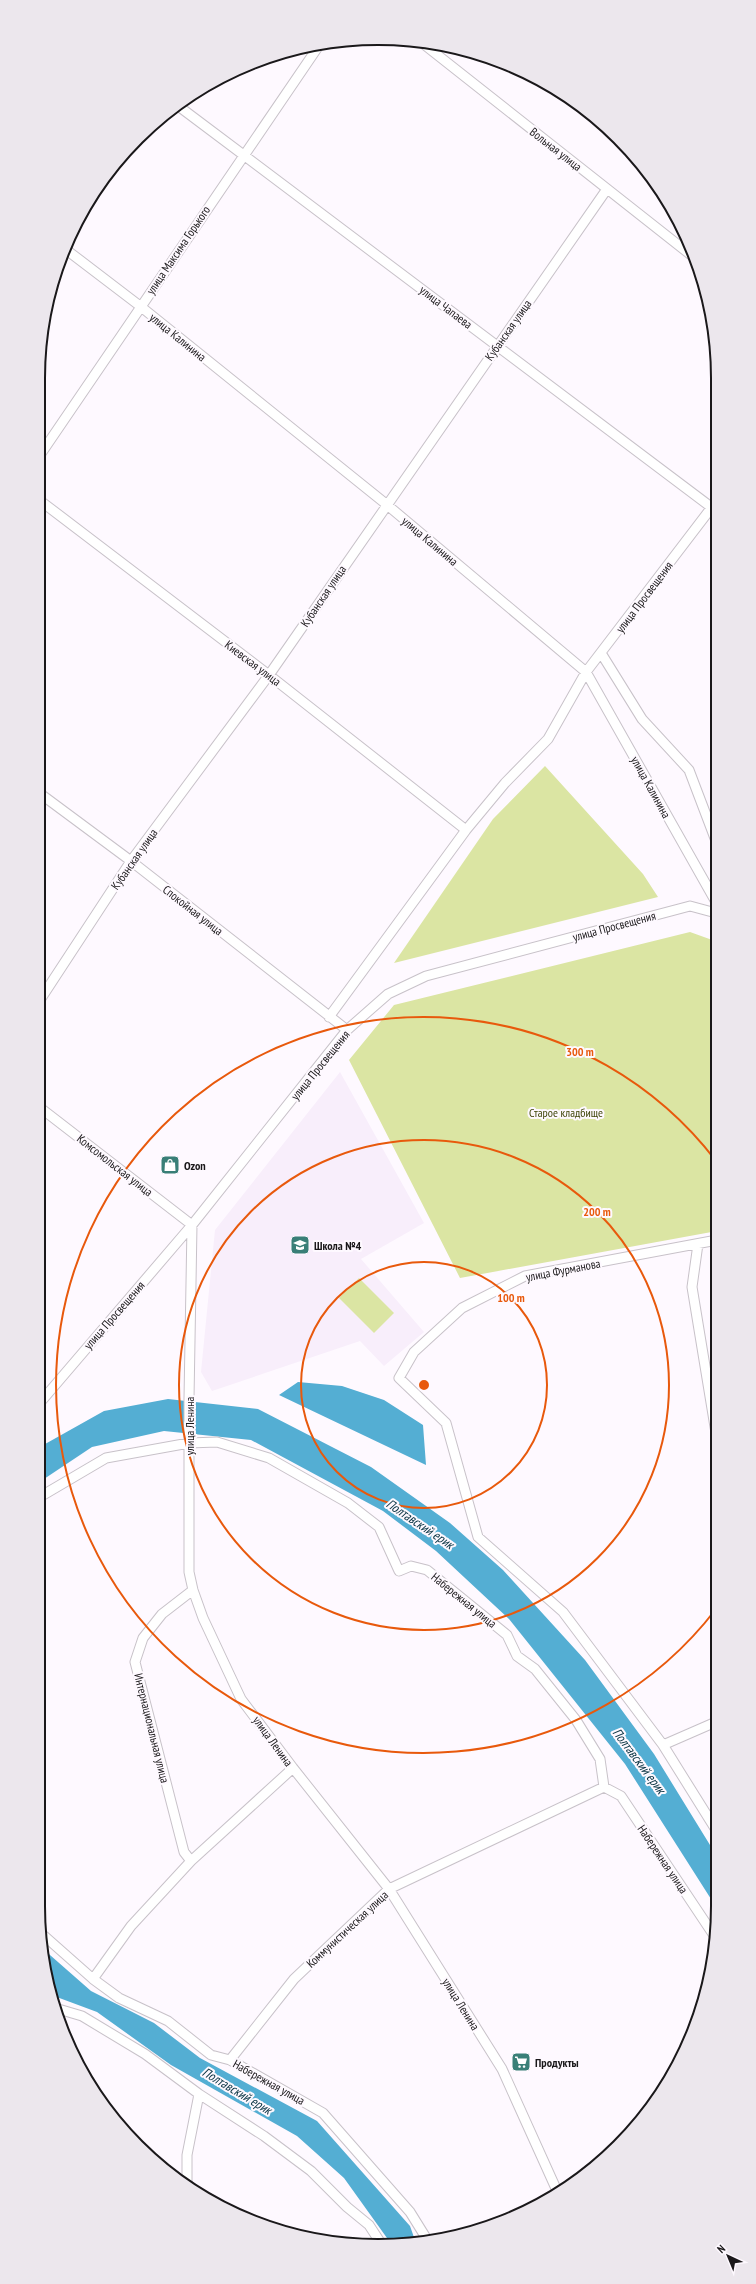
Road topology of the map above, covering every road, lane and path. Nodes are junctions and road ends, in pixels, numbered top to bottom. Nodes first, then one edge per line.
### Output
1 (430, 49) edge
2 (315, 51) edge
3 (182, 109) edge
4 (243, 154) junction
5 (607, 189) junction
6 (686, 251) edge
7 (70, 252) edge
8 (140, 306) junction
9 (497, 346) junction
10 (45, 448) edge
11 (45, 504) edge
12 (386, 504) junction
13 (711, 505) edge
14 (711, 511) edge
15 (601, 654) junction
16 (586, 672) junction
17 (269, 674) junction
18 (45, 797) edge
19 (711, 828) edge
20 (466, 830) junction
21 (131, 861) junction
22 (711, 893) edge
23 (711, 912) edge
24 (45, 992) edge
25 (329, 1017) junction
26 (347, 1030) junction
27 (45, 1111) edge
28 (192, 1225) junction
29 (711, 1241) edge
30 (698, 1244) junction
31 (45, 1397) edge
32 (711, 1403) edge
33 (189, 1443) junction
34 (45, 1494) edge
35 (193, 1590) junction
36 (711, 1724) edge
37 (663, 1745) junction
38 (293, 1768) junction
39 (604, 1787) junction
40 (711, 1822) edge
41 (191, 1861) junction
42 (389, 1889) junction
43 (710, 1929) edge
44 (47, 1937) edge
45 (93, 1979) junction
46 (62, 2010) edge
47 (230, 2060) junction
48 (199, 2094) junction
49 (187, 2179) edge
50 (556, 2187) edge
51 (425, 2236) edge
52 (378, 2239) edge

1 - 5 street, Вольная улица
2 - 4 street, улица Максима Горького
3 - 4 street, улица Чапаева
4 - 8 street, улица Максима Горького
4 - 9 street, улица Чапаева
5 - 6 street, Вольная улица
5 - 9 street, Кубанская улица
7 - 8 street, улица Калинина
8 - 10 street, улица Максима Горького
8 - 12 street, улица Калинина
9 - 12 street, Кубанская улица
9 - 13 street, улица Чапаева
11 - 17 street, Киевская улица
12 - 16 street, улица Калинина
12 - 17 street, Кубанская улица
14 - 15 street, улица Просвещения
15 - 16 street, улица Просвещения
15 - 19 street
16 - 20 street, улица Просвещения
16 - 22 street, улица Калинина
17 - 20 street, Киевская улица
17 - 21 street, Кубанская улица
18 - 21 street, Спокойная улица
20 - 25 street, улица Просвещения
21 - 24 street, Кубанская улица
21 - 25 street, Спокойная улица
23 - 26 street, улица Просвещения
25 - 26 street, Спокойная улица
26 - 28 street, улица Просвещения
27 - 28 street, Комсомольская улица
28 - 31 street, улица Просвещения
28 - 33 street, улица Ленина
29 - 30 street, улица Фурманова
30 - 32 street
30 - 37 street, улица Фурманова
33 - 34 street, Набережная улица
33 - 35 street, улица Ленина
33 - 39 street, Набережная улица
35 - 38 street, улица Ленина
35 - 41 street, Интернациональная улица
36 - 37 street
37 - 40 street
38 - 41 street
38 - 42 street, улица Ленина
39 - 42 street, Коммунистическая улица
39 - 43 street, Набережная улица
41 - 45 street
42 - 47 street, Коммунистическая улица
42 - 50 street, улица Ленина
44 - 45 street, Набережная улица
45 - 47 street, Набережная улица
46 - 48 street
47 - 51 street, Набережная улица
48 - 49 street
48 - 52 street

